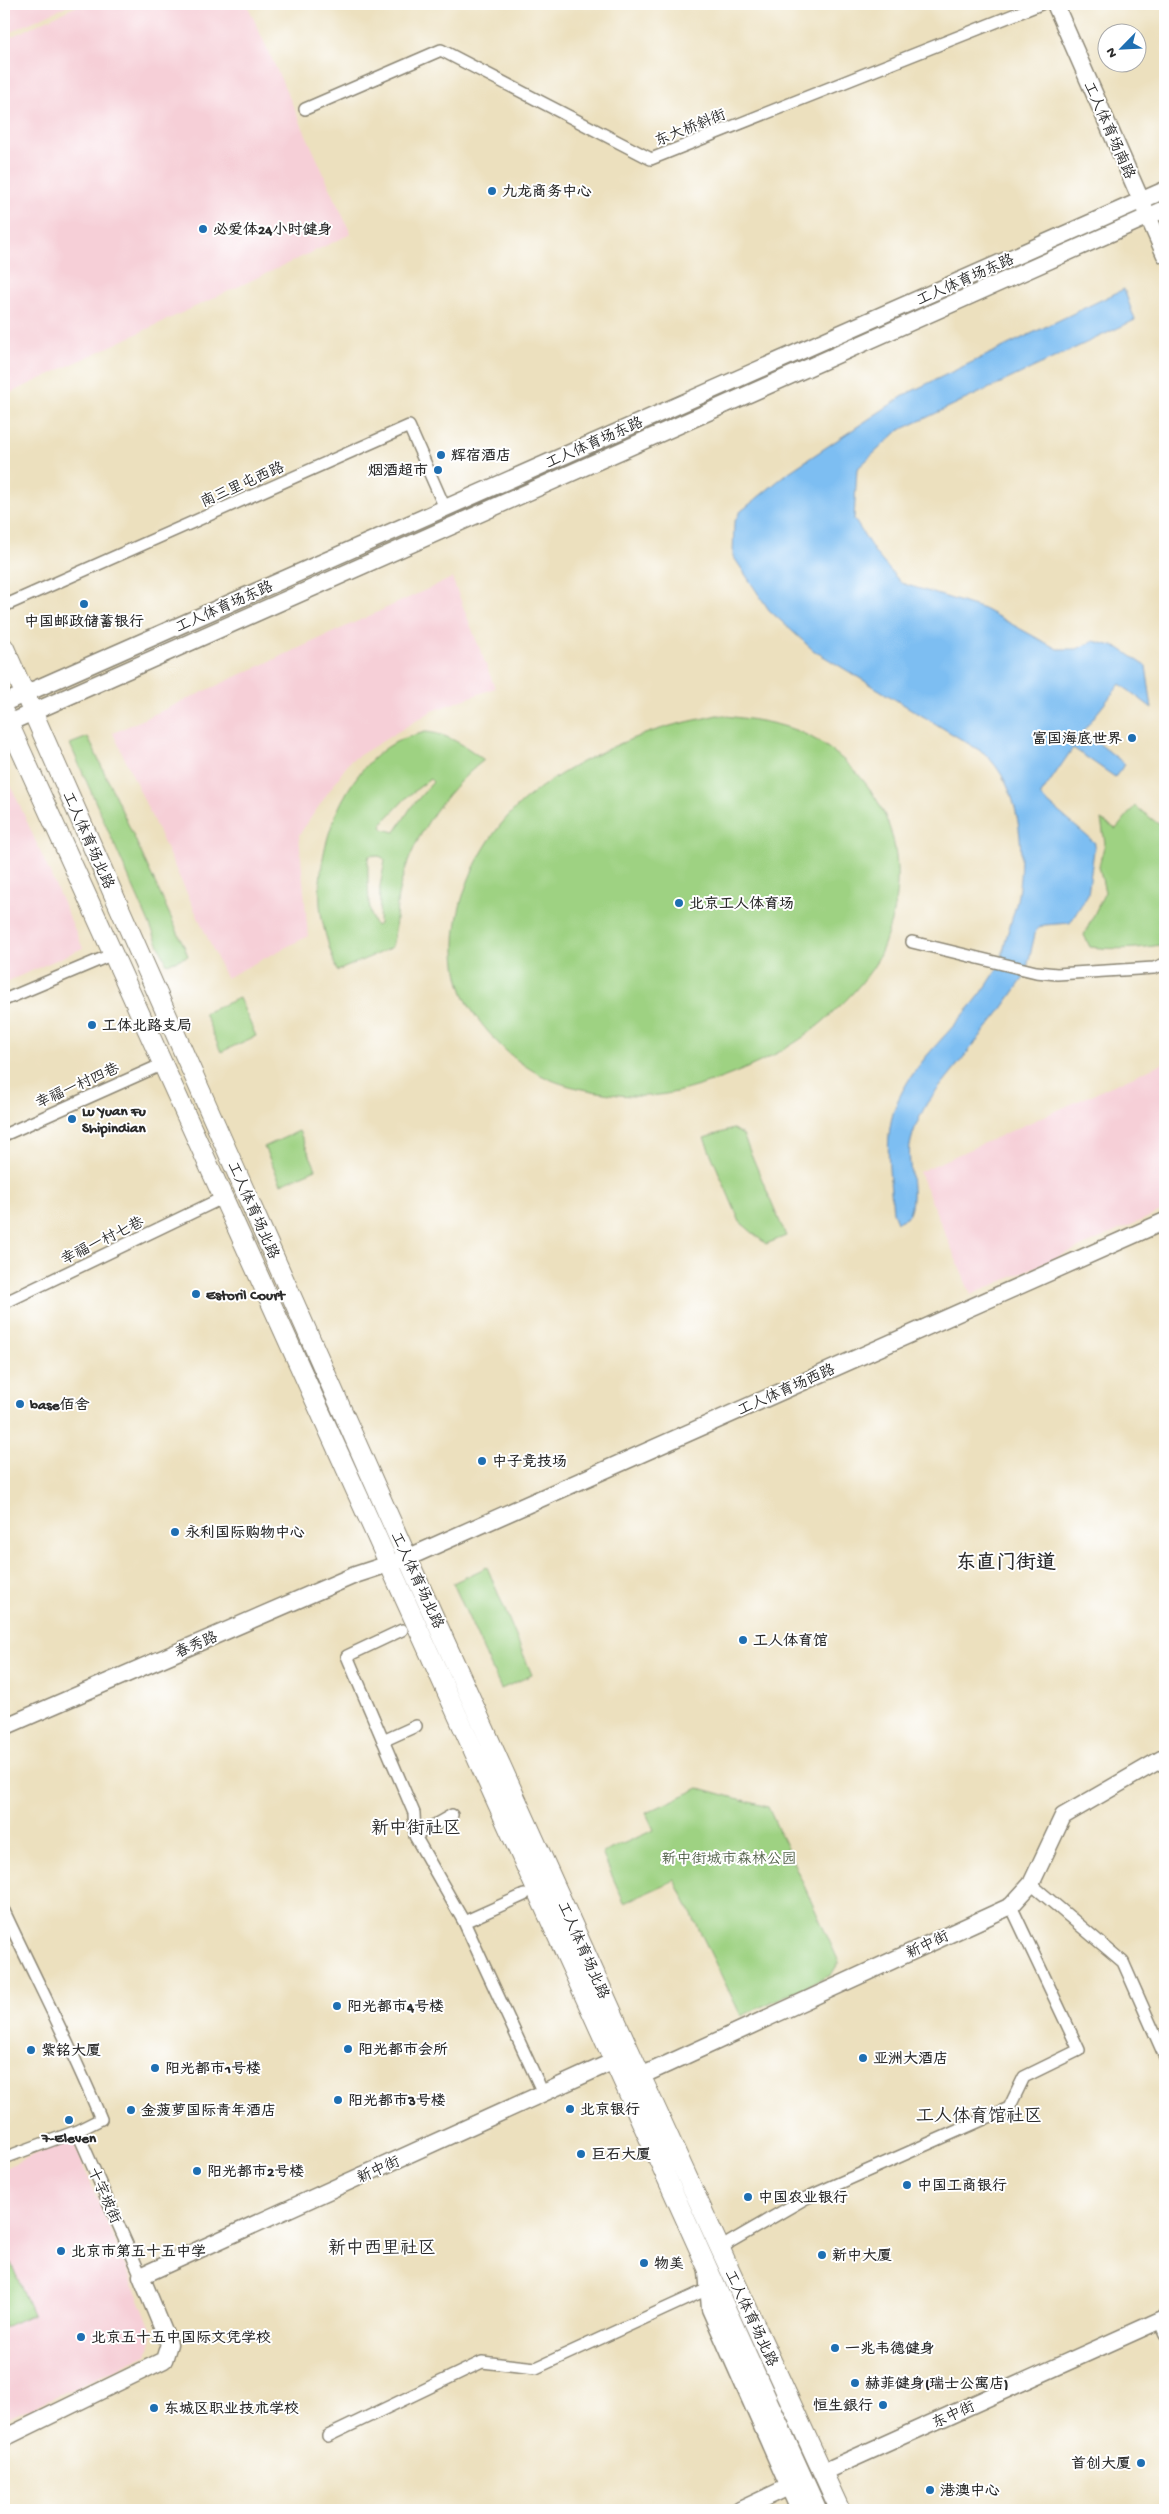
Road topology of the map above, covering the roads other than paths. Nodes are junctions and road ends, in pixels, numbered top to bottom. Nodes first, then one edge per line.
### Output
1 (1041, 4) edge
2 (1054, 4) edge
3 (306, 109) dead end
4 (1165, 190) edge
5 (1141, 201) junction
6 (1165, 210) edge
7 (1148, 217) junction
8 (1165, 255) edge
9 (445, 508) junction
10 (4, 606) edge
11 (4, 647) edge
12 (24, 695) junction
13 (4, 703) edge
14 (32, 713) junction
15 (7, 728) edge
16 (912, 942) dead end
17 (113, 954) junction
18 (1165, 964) edge
19 (4, 1000) edge
20 (163, 1064) junction
21 (4, 1135) edge
22 (214, 1202) dead end
23 (1165, 1220) edge
24 (4, 1303) edge
25 (407, 1558) junction
26 (389, 1564) junction
27 (402, 1630) dead end
28 (416, 1726) dead end
29 (4, 1727) edge
30 (383, 1741) junction
31 (1165, 1757) edge
32 (452, 1815) dead end
33 (415, 1836) junction
34 (1031, 1884) junction
35 (524, 1895) dead end
36 (1011, 1906) junction
37 (4, 1911) edge
38 (464, 1922) junction
39 (1165, 2057) edge
40 (614, 2061) junction
41 (641, 2076) junction
42 (543, 2094) junction
43 (77, 2132) junction
44 (4, 2158) edge
45 (721, 2250) junction
46 (706, 2265) junction
47 (141, 2276) junction
48 (708, 2289) junction
49 (1163, 2324) edge
50 (328, 2436) dead end
51 (4, 2438) edge
52 (823, 2472) junction
53 (796, 2484) junction
54 (740, 2510) edge
55 (799, 2510) edge
56 (817, 2510) edge
57 (840, 2510) edge

1 - 3 street, 东大桥斜街
2 - 5 street, 工人体育场南路
4 - 5 street, 工人体育场东路
5 - 7 street, 工人体育场南路
5 - 9 street, 工人体育场东路
6 - 7 street, 工人体育场东路
7 - 8 street, 工人体育场南路
7 - 14 street, 工人体育场东路
9 - 10 street, 南三里屯西路
9 - 12 street, 工人体育场东路
11 - 12 main road, 工人体育场北路
12 - 13 street, 工人体育场东路
12 - 14 main road, 工人体育场北路
14 - 15 street, 工人体育场东路
14 - 25 main road, 工人体育场北路
15 - 17 main road, 工人体育场北路
16 - 18 street
17 - 19 street
17 - 20 main road, 工人体育场北路
20 - 21 street, 幸福一村四巷
20 - 26 main road, 工人体育场北路
22 - 24 street, 幸福一村七巷
23 - 25 street, 工人体育场西路
25 - 26 street, 工人体育场西路
25 - 41 main road, 工人体育场北路
26 - 29 street, 春秀路
26 - 40 main road, 工人体育场北路
27 - 30 street
28 - 30 street
30 - 33 street
31 - 34 street, 新中街
32 - 33 street
33 - 38 street
34 - 36 street, 新中街
34 - 39 street
35 - 38 street
36 - 41 street, 新中街
36 - 45 street
37 - 43 street
38 - 42 street
40 - 42 street, 新中街
40 - 46 main road, 工人体育场北路
41 - 45 main road, 工人体育场北路
42 - 47 street, 新中街
43 - 44 street
43 - 47 street, 十字坡街
45 - 52 main road, 工人体育场北路
46 - 48 street, 工人体育场北路
46 - 53 main road, 工人体育场北路
47 - 51 street, 十字坡街
48 - 50 street
48 - 53 street, 工人体育场北路
49 - 52 street, 东中街
52 - 57 main road, 工人体育场北路
53 - 54 street
53 - 55 street, 工人体育场北路
53 - 56 main road, 工人体育场北路

